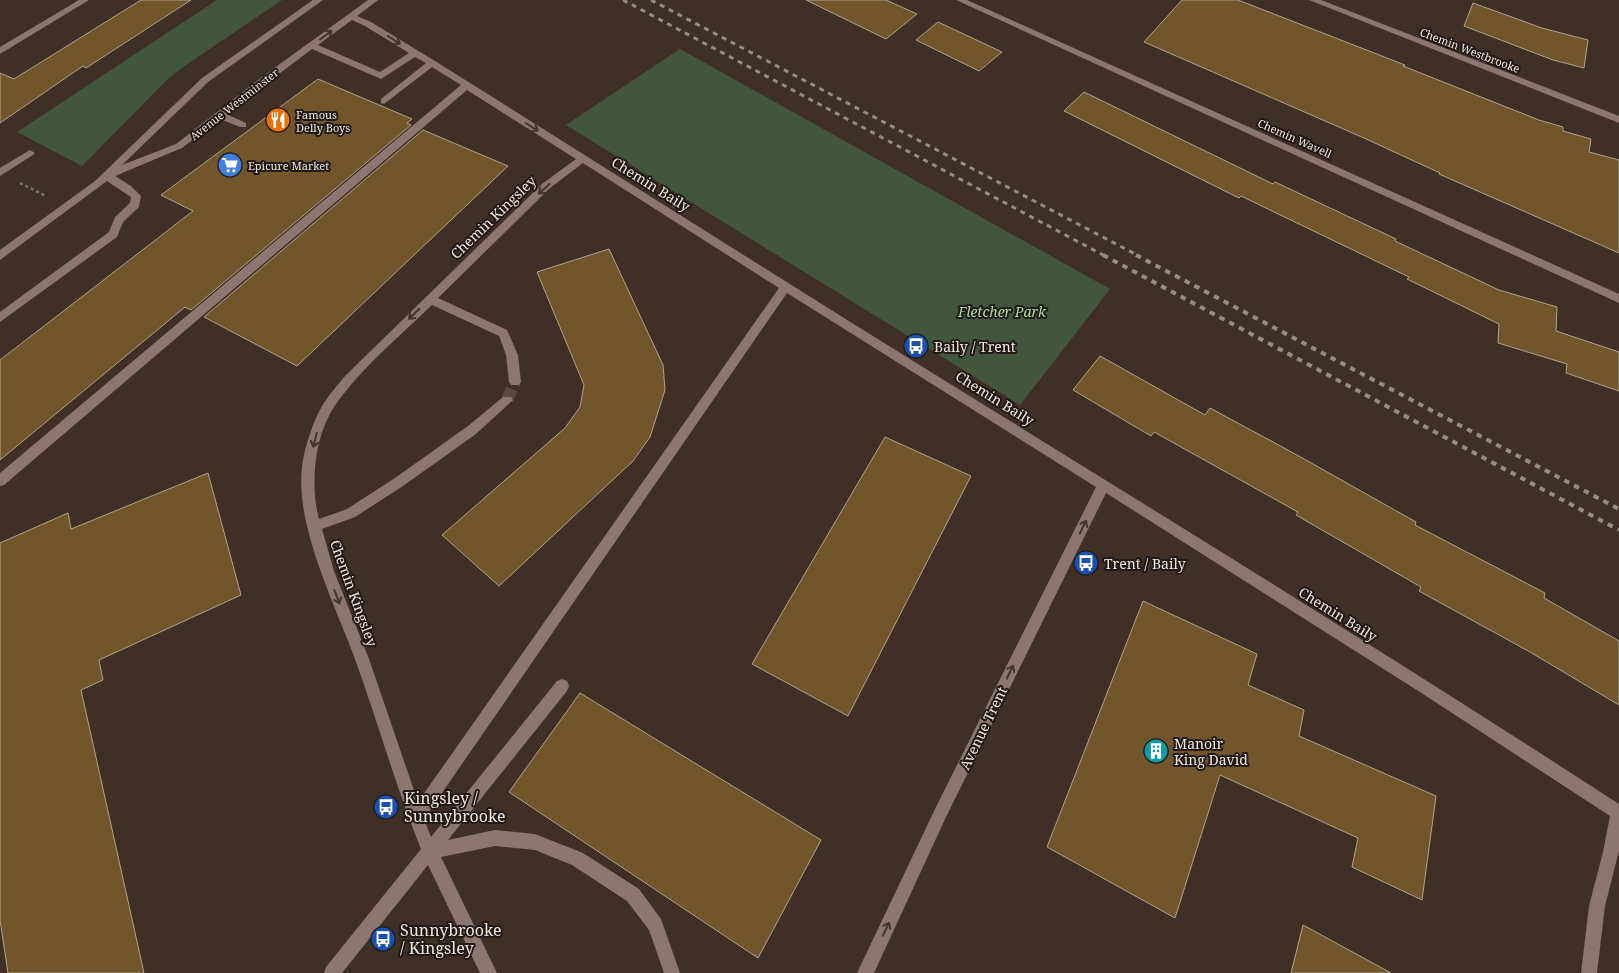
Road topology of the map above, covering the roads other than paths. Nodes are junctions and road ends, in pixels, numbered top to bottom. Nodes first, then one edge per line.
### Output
1 (85, 0) edge
2 (374, 0) edge
3 (960, 0) edge
4 (1313, 0) edge
5 (317, 1) edge
6 (352, 17) junction
7 (312, 46) junction
8 (0, 51) edge
9 (415, 53) junction
10 (432, 63) junction
11 (467, 85) junction
12 (384, 102) dead end
13 (220, 115) junction
14 (1619, 120) edge
15 (243, 125) dead end
16 (30, 153) dead end
17 (582, 159) junction
18 (0, 173) edge
19 (107, 176) junction
20 (0, 256) edge
21 (786, 286) junction
22 (430, 299) junction
23 (1619, 299) edge
24 (0, 318) edge
25 (514, 382) tunnel mouth
26 (507, 400) tunnel mouth
27 (0, 481) edge
28 (1104, 484) junction
29 (315, 526) junction
30 (562, 686) dead end
31 (1619, 813) edge
32 (416, 818) junction
33 (430, 852) junction
34 (332, 973) edge
35 (489, 973) edge
36 (672, 973) edge
37 (865, 973) edge
38 (1589, 973) edge

1 - 8 street
2 - 6 street, Avenue Westminster
3 - 23 street, Chemin Wavell
4 - 14 street, Chemin Westbrooke
5 - 19 street, Avenue Westminster
7 -> 6 street, Avenue Westminster
6 -> 9 street, Chemin Baily
7 - 9 street
7 - 13 street, Avenue Westminster
9 - 10 street, Chemin Baily
10 - 11 street, Chemin Baily
10 - 12 street
11 -> 17 street, Chemin Baily
11 - 27 street
13 - 15 street
13 - 19 street, Avenue Westminster
16 - 18 street
17 - 21 street, Chemin Baily
17 -> 22 street, Chemin Kingsley
19 - 20 street, Avenue Westminster
19 - 24 street
21 - 28 street, Chemin Baily
21 - 32 street
22 - 25 street
22 -> 29 street, Chemin Kingsley
26 - 29 street
28 - 31 street, Chemin Baily
37 -> 28 street, Avenue Trent
29 -> 32 street, Chemin Kingsley
30 - 33 street
31 - 38 street
32 - 33 street, Chemin Kingsley
33 - 34 street
33 - 35 street, Chemin Kingsley
33 - 36 street

